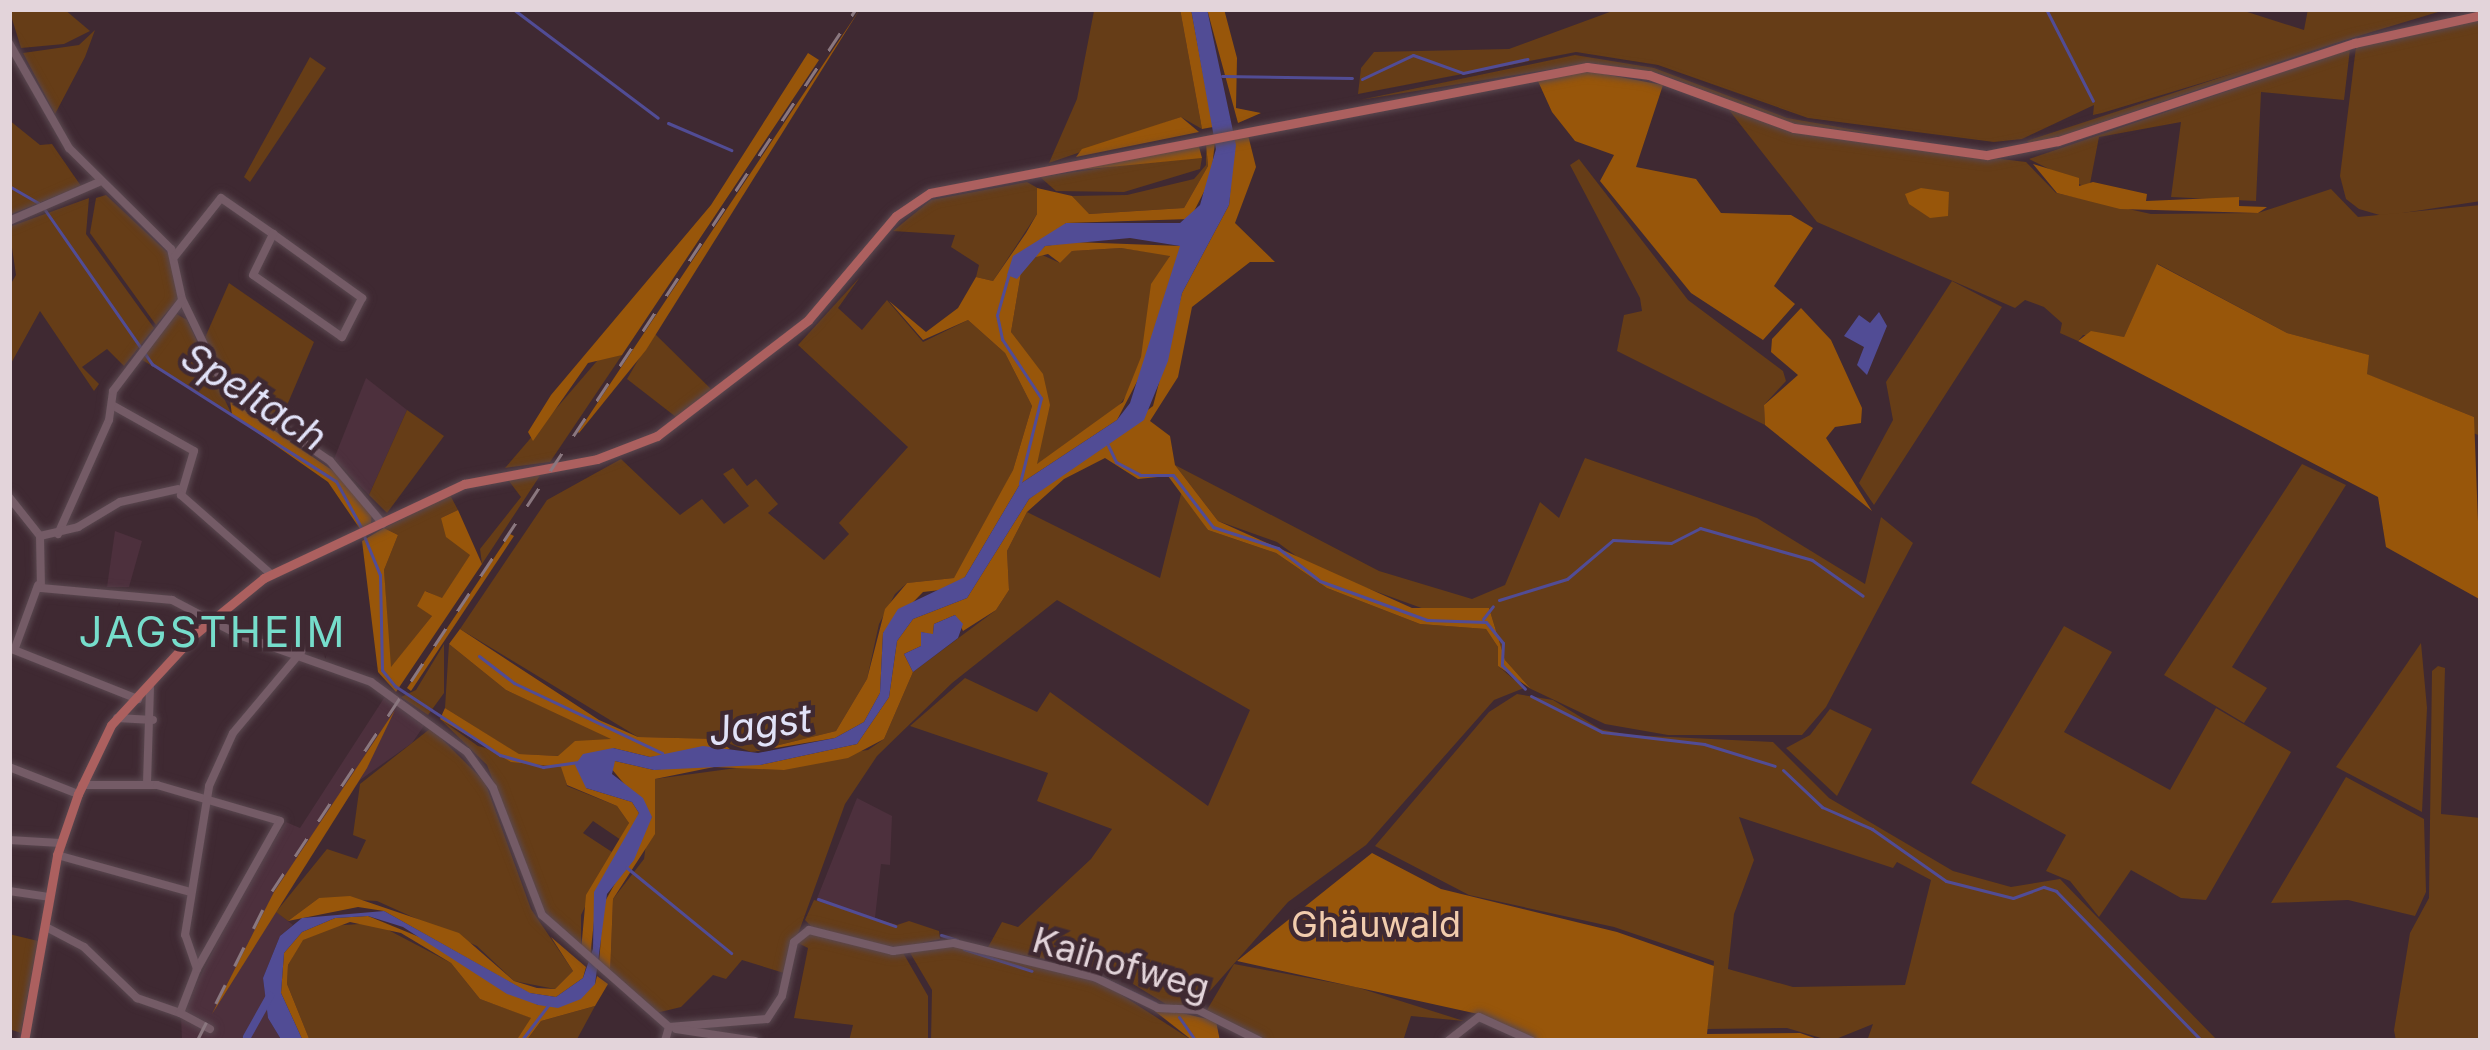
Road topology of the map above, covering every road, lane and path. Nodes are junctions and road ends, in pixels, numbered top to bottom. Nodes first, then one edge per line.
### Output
1 (2481, 15) edge
2 (9, 43) edge
3 (99, 182) junction
4 (9, 221) edge
5 (273, 234) junction
6 (175, 256) junction
7 (182, 299) junction
8 (112, 405) junction
9 (178, 489) junction
10 (9, 497) edge
11 (383, 524) junction
12 (58, 534) junction
13 (40, 536) junction
14 (272, 574) junction
15 (38, 584) junction
16 (212, 621) junction
17 (12, 648) edge
18 (301, 652) junction
19 (150, 688) junction
20 (138, 699) junction
21 (117, 718) junction
22 (153, 720) junction
23 (9, 766) edge
24 (147, 783) junction
25 (80, 789) junction
26 (208, 794) junction
27 (9, 839) edge
28 (58, 849) junction
29 (9, 891) edge
30 (190, 892) junction
31 (50, 898) junction
32 (46, 927) junction
33 (196, 969) junction
34 (180, 1013) junction
35 (668, 1027) junction
36 (211, 1029) dead end
37 (23, 1041) edge
38 (665, 1041) edge
39 (754, 1041) edge
40 (1260, 1041) edge
41 (1448, 1041) edge
42 (1532, 1041) edge

1 - 11 main road
2 - 3 street
3 - 4 street
3 - 6 street
5 - 5 street
5 - 6 street
6 - 7 street
7 - 8 street
7 - 11 street
8 - 9 street
8 - 12 street
9 - 12 street
9 - 14 street
10 - 13 street
11 - 14 main road
12 - 13 street
13 - 15 street
14 - 16 main road
15 - 16 street
15 - 17 street
16 - 18 street
16 - 19 main road
17 - 20 street
18 - 26 street
18 - 35 street
19 - 20 main road
19 - 22 street
20 - 21 main road
21 - 22 street
21 - 25 main road
22 - 24 street
23 - 25 street
24 - 25 street
24 - 26 street
25 - 28 main road
26 - 30 street
26 - 33 street
27 - 28 street
28 - 30 street
28 - 31 main road
29 - 31 street
30 - 33 street
31 - 32 main road
32 - 34 street
32 - 37 main road
33 - 34 street
34 - 36 street
35 - 38 street
35 - 39 street
35 - 40 street, Kaihofweg
41 - 42 street

